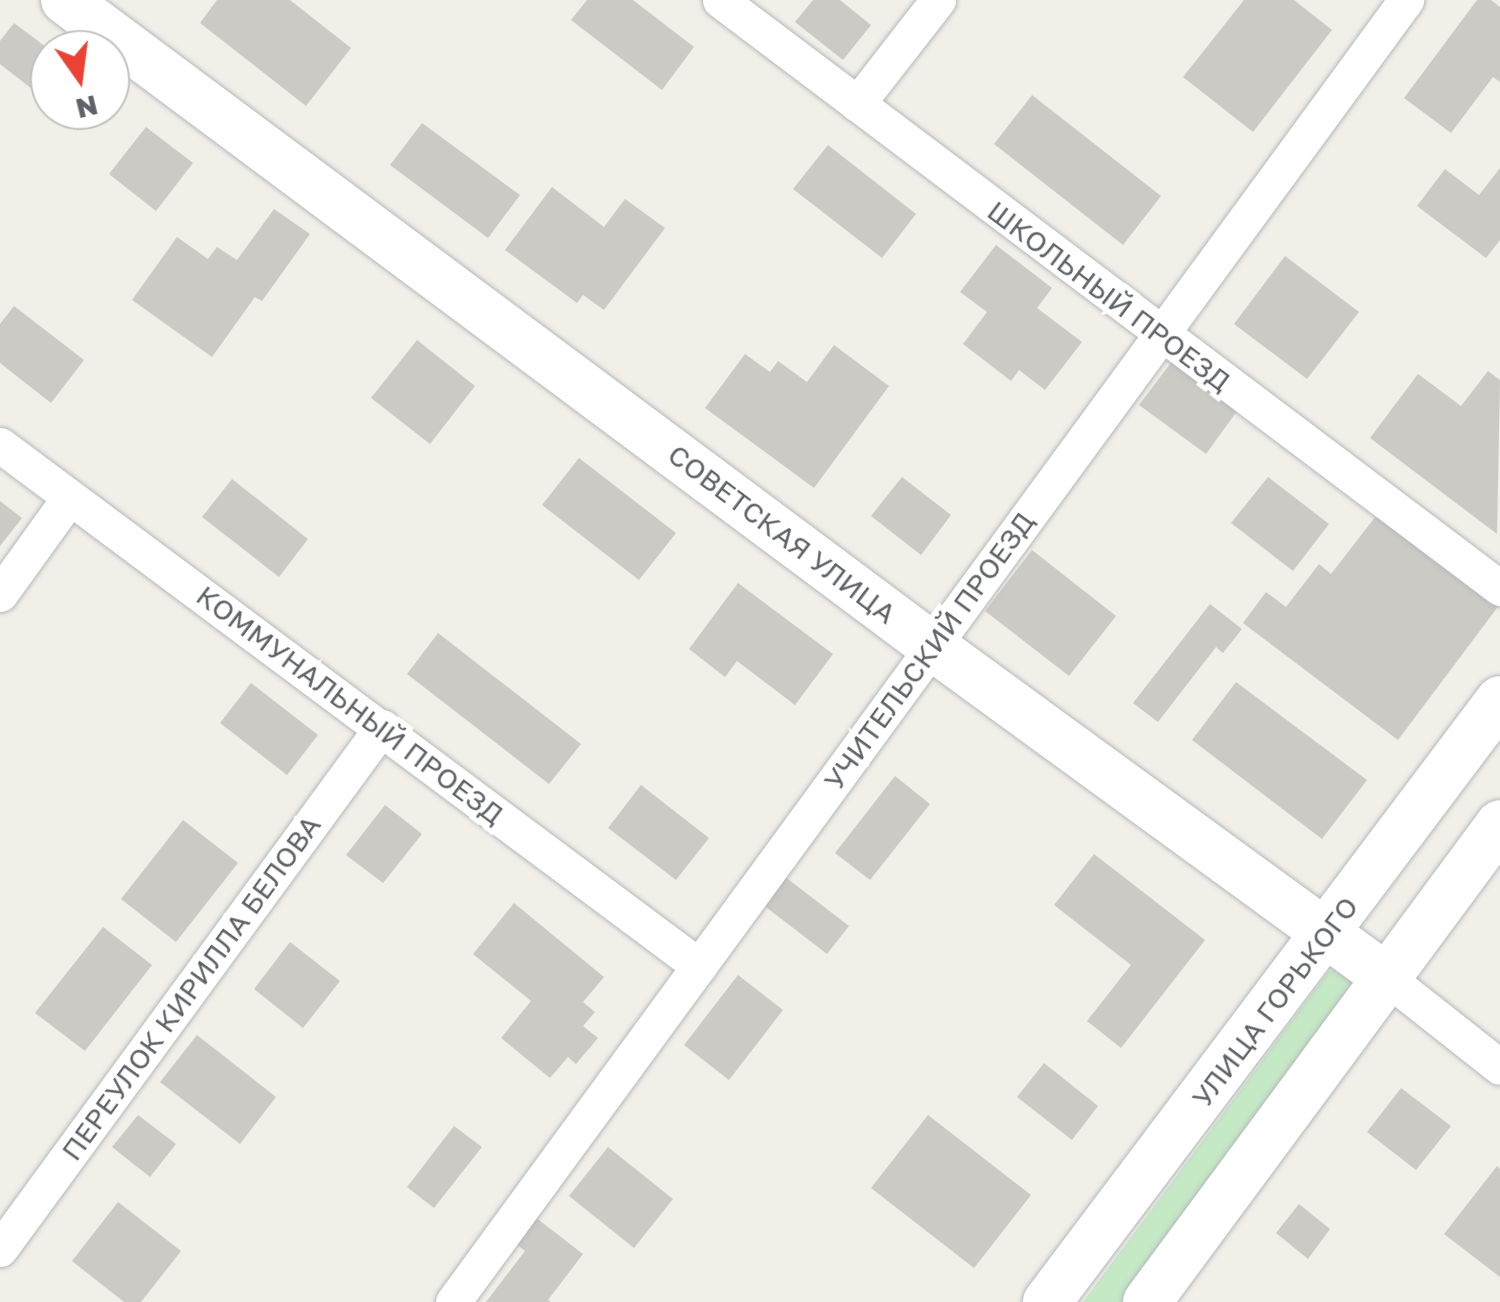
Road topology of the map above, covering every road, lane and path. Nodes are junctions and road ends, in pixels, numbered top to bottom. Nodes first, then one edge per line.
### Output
1 (65, 0) edge
2 (720, 0) edge
3 (938, 0) edge
4 (1406, 0) edge
5 (857, 104) junction
6 (1160, 336) junction
7 (0, 445) edge
8 (69, 498) junction
9 (1500, 588) edge
10 (0, 594) edge
11 (932, 646) junction
12 (1500, 700) edge
13 (382, 727) junction
14 (1500, 824) edge
15 (1328, 934) junction
16 (699, 966) junction
17 (1386, 977) junction
18 (1500, 1068) edge
19 (0, 1249) edge
20 (453, 1302) edge
21 (1047, 1302) edge
22 (1147, 1302) edge

1 - 11 main road, СОВЕТСКАЯ УЛИЦА
2 - 5 street, ШКОЛЬНЫЙ ПРОЕЗД
3 - 5 street
4 - 6 street, УЧИТЕЛЬСКИЙ ПРОЕЗД
5 - 6 street, ШКОЛЬНЫЙ ПРОЕЗД
6 - 9 street, ШКОЛЬНЫЙ ПРОЕЗД
6 - 11 street, УЧИТЕЛЬСКИЙ ПРОЕЗД
7 - 8 street, КОММУНАЛЬНЫЙ ПРОЕЗД
8 - 10 street
8 - 13 street, КОММУНАЛЬНЫЙ ПРОЕЗД
11 - 15 main road, СОВЕТСКАЯ УЛИЦА
11 - 16 street, УЧИТЕЛЬСКИЙ ПРОЕЗД
12 - 15 main road, УЛИЦА ГОРЬКОГО
13 - 16 street, КОММУНАЛЬНЫЙ ПРОЕЗД
13 - 19 street, ПЕРЕУЛОК КИРИЛЛА БЕЛОВА
14 - 17 main road
15 - 17 main road, СОВЕТСКАЯ УЛИЦА
15 - 21 main road, УЛИЦА ГОРЬКОГО
16 - 20 street, УЧИТЕЛЬСКИЙ ПРОЕЗД
17 - 18 street, СОВЕТСКАЯ УЛИЦА
17 - 22 main road

